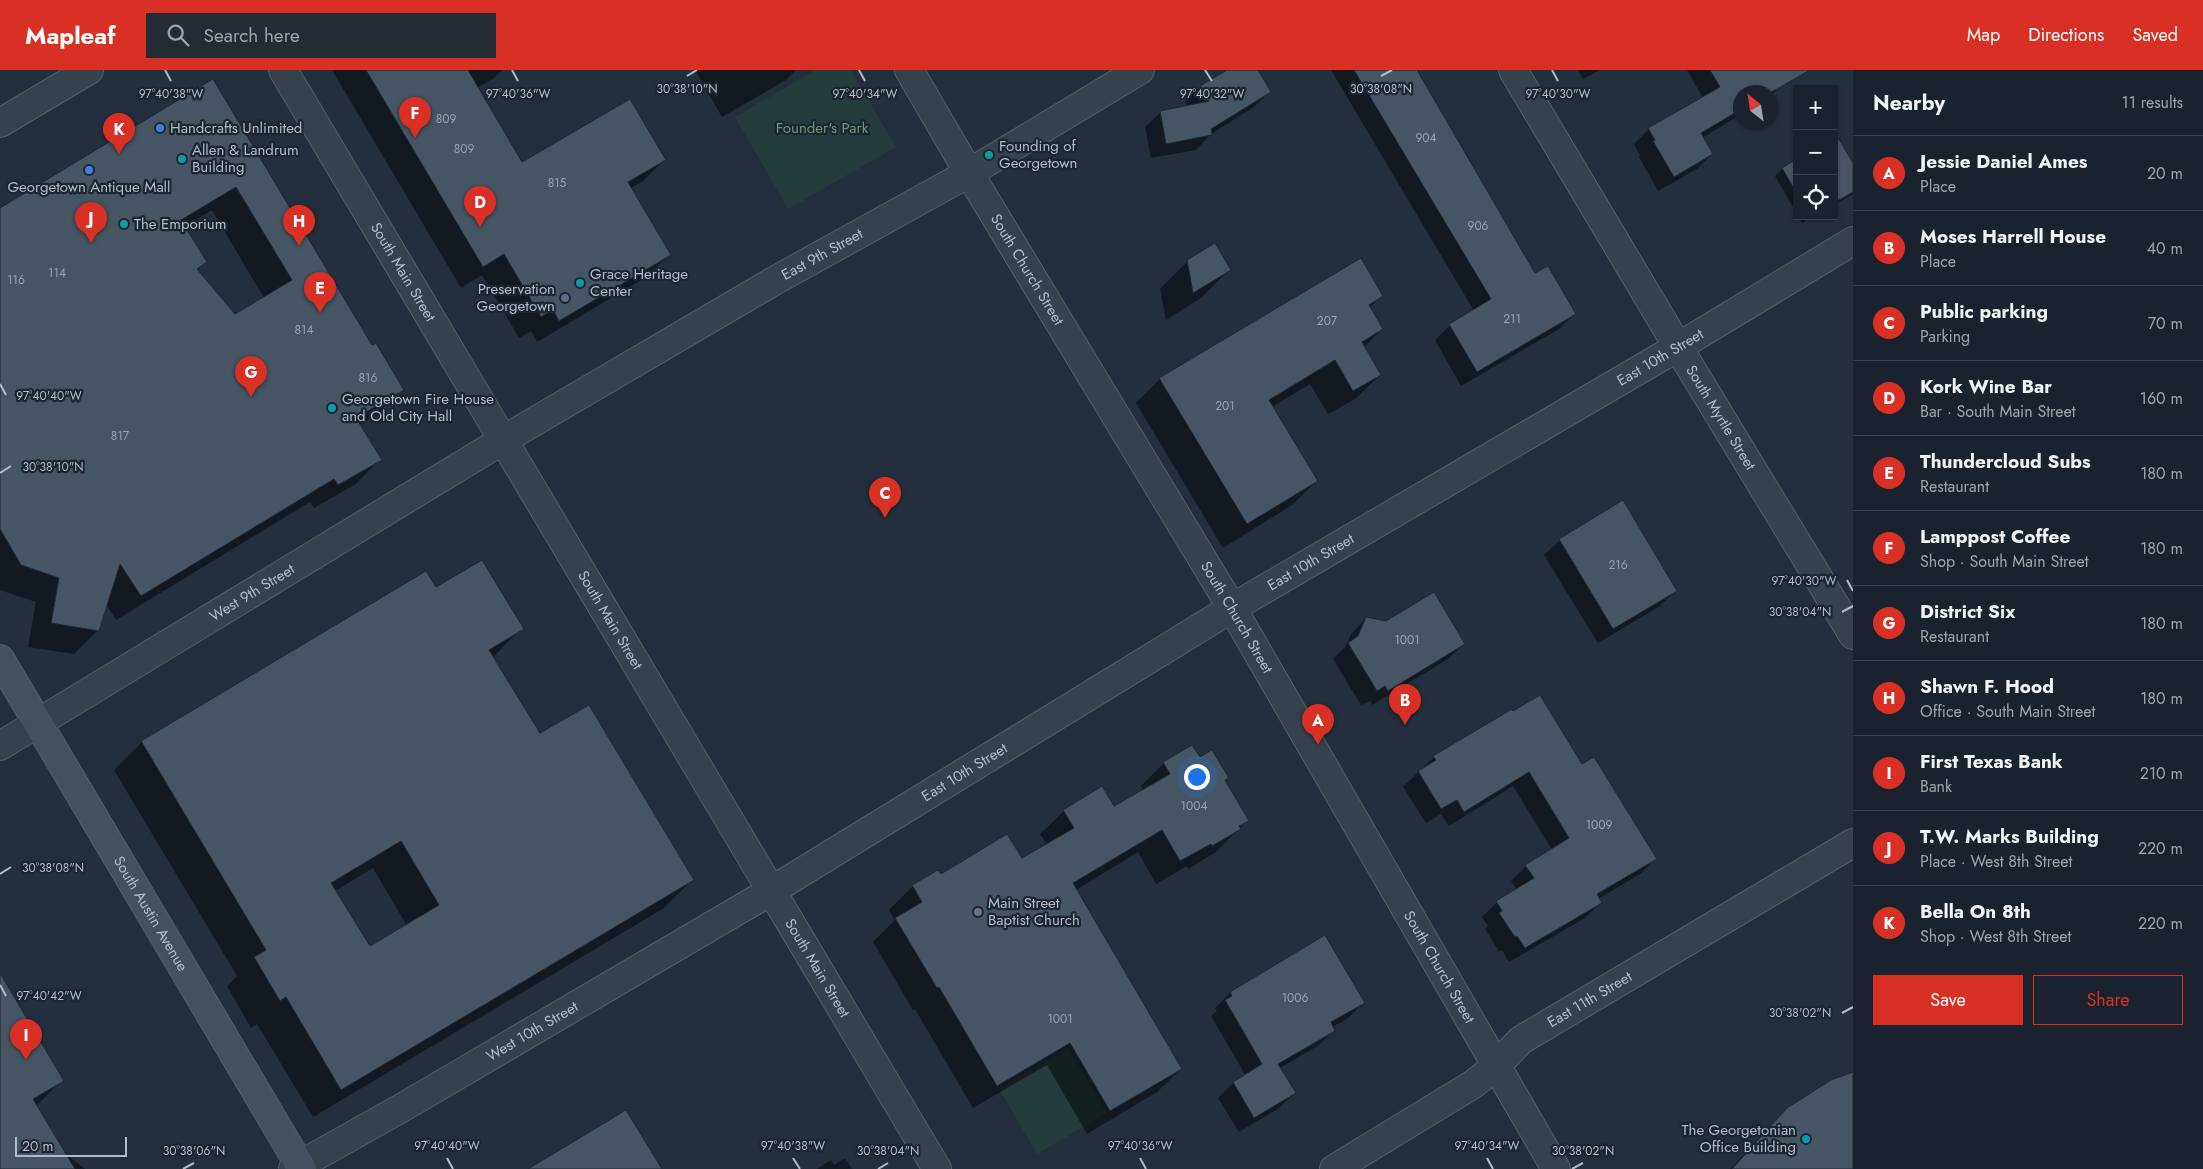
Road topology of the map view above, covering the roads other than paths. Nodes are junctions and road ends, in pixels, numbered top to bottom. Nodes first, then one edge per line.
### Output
1 (89, 70) edge
2 (283, 70) edge
3 (909, 70) edge
4 (1140, 70) edge
5 (1513, 70) edge
6 (0, 123) edge
7 (969, 173) junction
8 (1853, 241) edge
9 (1678, 346) junction
10 (503, 440) junction
11 (1232, 608) junction
12 (1853, 635) edge
13 (0, 659) edge
14 (38, 723) junction
15 (0, 746) edge
16 (1853, 843) edge
17 (772, 891) junction
18 (1495, 1067) junction
19 (298, 1168) edge
20 (937, 1169) edge
21 (1334, 1169) edge
22 (1556, 1169) edge

1 - 6 street
2 - 10 street, South Main Street
3 - 7 street, South Church Street
4 - 7 street, East 9th Street
5 - 9 street, South Myrtle Street
7 - 10 street, East 9th Street
7 - 11 street, South Church Street
8 - 9 street, East 10th Street
9 - 11 street, East 10th Street
9 - 12 street, South Myrtle Street
10 - 14 street, West 9th Street
10 - 17 street, South Main Street
11 - 17 street, East 10th Street
11 - 18 street, South Church Street
13 - 14 main road, South Austin Avenue
14 - 15 street, West 9th Street
14 - 19 main road, South Austin Avenue
16 - 18 street, East 11th Street
17 - 19 street, West 10th Street
17 - 20 street, South Main Street
18 - 21 street, East 11th Street
18 - 22 street, South Church Street

